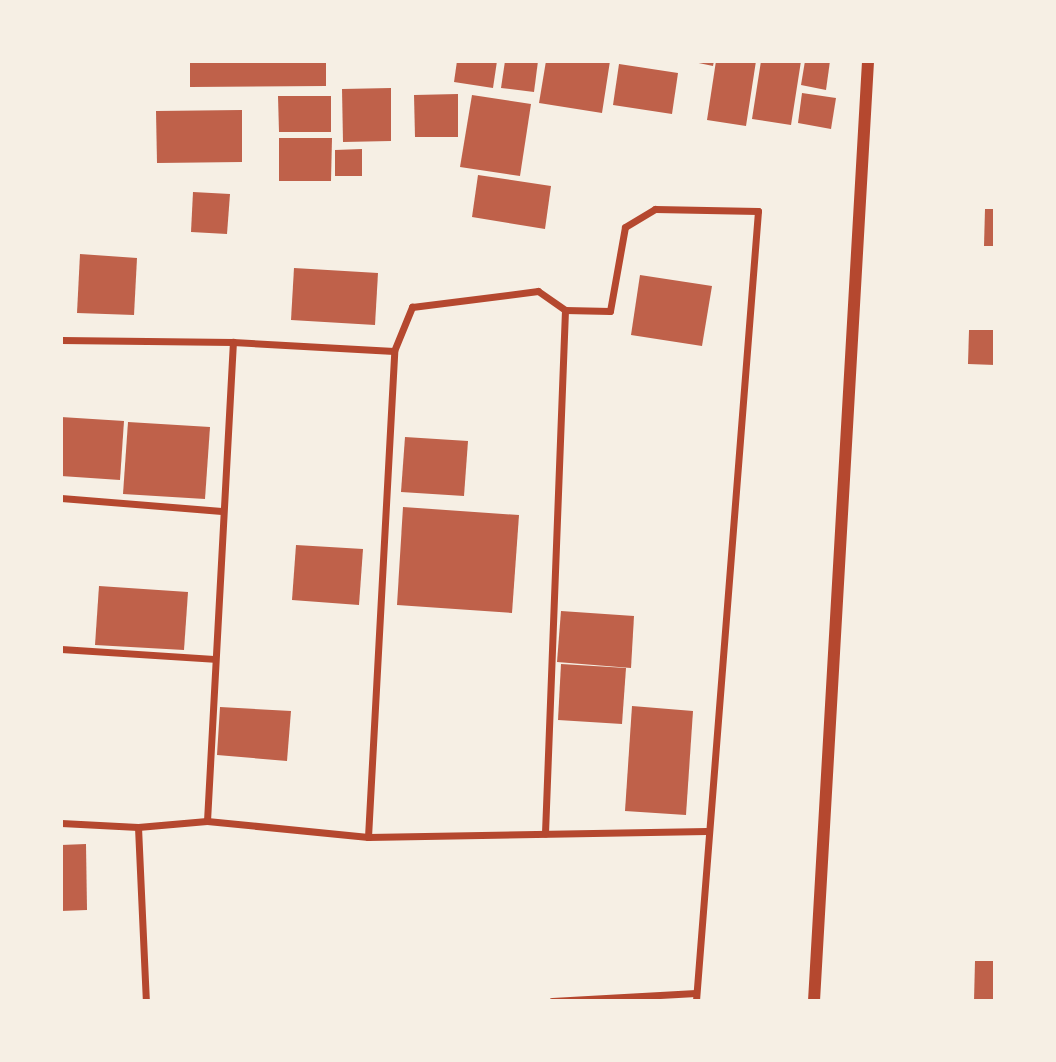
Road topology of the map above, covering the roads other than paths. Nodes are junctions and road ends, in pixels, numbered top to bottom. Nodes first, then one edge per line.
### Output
1 (868, 61) edge
2 (565, 310) junction
3 (61, 340) edge
4 (233, 342) junction
5 (394, 351) junction
6 (61, 498) edge
7 (221, 511) junction
8 (61, 649) edge
9 (214, 659) junction
10 (207, 821) junction
11 (61, 824) edge
12 (138, 827) junction
13 (706, 831) junction
14 (545, 834) junction
15 (368, 837) junction
16 (696, 997) edge
17 (146, 1001) edge
18 (552, 1001) edge
19 (814, 1001) edge

1 - 19 street
2 - 5 street
2 - 13 street
2 - 14 street
3 - 4 street
4 - 5 street
4 - 7 street
5 - 15 street
6 - 7 street
7 - 9 street
8 - 9 street
9 - 10 street
10 - 12 street
10 - 15 street
11 - 12 street
12 - 17 street
13 - 14 street
13 - 16 street
14 - 15 street
16 - 18 street

